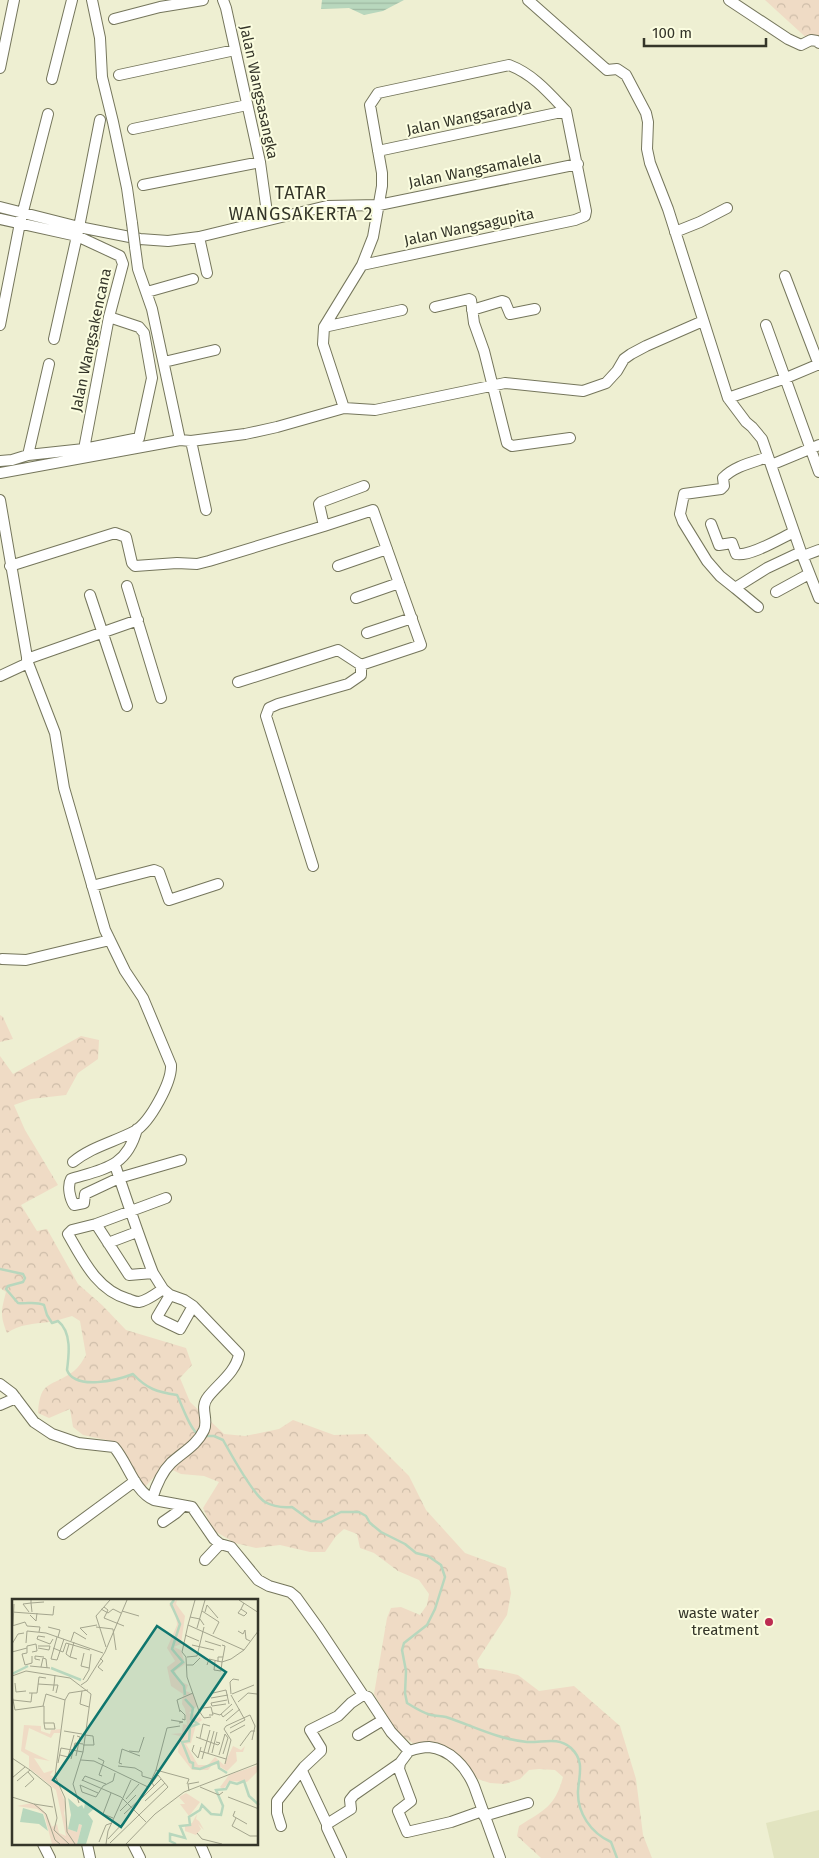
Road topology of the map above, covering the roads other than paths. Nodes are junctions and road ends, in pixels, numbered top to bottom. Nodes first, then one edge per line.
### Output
1 (14, 0) edge
2 (72, 0) edge
3 (92, 0) edge
4 (203, 0) edge
5 (222, 0) edge
6 (528, 0) edge
7 (729, 0) edge
8 (114, 19) dead end
9 (819, 43) edge
10 (235, 50) junction
11 (0, 68) edge
12 (119, 75) dead end
13 (52, 79) dead end
14 (247, 105) junction
15 (566, 111) junction
16 (48, 114) dead end
17 (100, 120) dead end
18 (132, 129) dead end
19 (378, 151) junction
20 (260, 162) junction
21 (578, 164) junction
22 (143, 186) dead end
23 (379, 205) junction
24 (0, 207) edge
25 (727, 208) dead end
26 (24, 212) junction
27 (0, 218) edge
28 (268, 220) junction
29 (20, 223) junction
30 (78, 232) junction
31 (675, 232) junction
32 (199, 237) junction
33 (362, 265) junction
34 (206, 273) dead end
35 (785, 276) dead end
36 (193, 279) dead end
37 (147, 292) junction
38 (435, 307) dead end
39 (536, 309) dead end
40 (402, 310) dead end
41 (472, 310) junction
42 (109, 317) junction
43 (703, 321) junction
44 (766, 324) dead end
45 (0, 325) edge
46 (324, 327) junction
47 (54, 338) dead end
48 (215, 350) dead end
49 (164, 362) junction
50 (49, 364) dead end
51 (819, 364) edge
52 (786, 378) junction
53 (491, 386) junction
54 (728, 398) junction
55 (343, 405) junction
56 (570, 438) dead end
57 (180, 440) junction
58 (191, 441) junction
59 (814, 447) edge
60 (84, 449) junction
61 (28, 455) junction
62 (0, 461) edge
63 (770, 461) junction
64 (819, 472) edge
65 (0, 473) edge
66 (364, 486) dead end
67 (0, 500) edge
68 (206, 510) dead end
69 (711, 524) dead end
70 (324, 526) junction
71 (794, 532) junction
72 (387, 549) junction
73 (819, 550) edge
74 (802, 554) junction
75 (10, 566) junction
76 (338, 566) dead end
77 (809, 574) junction
78 (399, 583) junction
79 (127, 586) dead end
80 (735, 588) junction
81 (776, 592) dead end
82 (90, 595) dead end
83 (356, 598) dead end
84 (819, 598) edge
85 (758, 607) dead end
86 (412, 618) junction
87 (138, 620) junction
88 (103, 632) junction
89 (367, 633) dead end
90 (27, 661) junction
91 (361, 665) junction
92 (0, 676) edge
93 (238, 682) dead end
94 (162, 698) dead end
95 (127, 706) dead end
96 (313, 866) dead end
97 (218, 884) dead end
98 (92, 886) junction
99 (110, 940) junction
100 (2, 959) dead end
101 (137, 1129) junction
102 (181, 1160) dead end
103 (73, 1162) dead end
104 (115, 1165) junction
105 (119, 1178) junction
106 (166, 1198) dead end
107 (130, 1210) junction
108 (96, 1224) junction
109 (138, 1232) junction
110 (108, 1243) junction
111 (153, 1273) junction
112 (167, 1292) junction
113 (194, 1306) junction
114 (0, 1384) edge
115 (16, 1398) junction
116 (0, 1405) edge
117 (136, 1481) junction
118 (152, 1500) junction
119 (183, 1506) junction
120 (162, 1522) dead end
121 (63, 1534) dead end
122 (220, 1544) junction
123 (205, 1560) dead end
124 (363, 1695) junction
125 (383, 1720) junction
126 (358, 1735) dead end
127 (409, 1751) junction
128 (400, 1763) junction
129 (302, 1771) junction
130 (528, 1803) dead end
131 (483, 1813) junction
132 (327, 1824) junction
133 (281, 1826) dead end
134 (44, 1846) edge
135 (134, 1846) edge
136 (201, 1846) edge
137 (50, 1858) edge
138 (140, 1858) edge
139 (206, 1858) edge
140 (341, 1858) edge
141 (500, 1858) edge

1 - 11 street
2 - 13 street
3 - 37 street, bridge
4 - 8 street
5 - 10 street, Jalan Wangsasangka
6 - 31 street
7 - 9 street
10 - 12 street
10 - 14 street, Jalan Wangsasangka
14 - 18 street
14 - 20 street, Jalan Wangsasangka
15 - 19 street, Jalan Wangsaradya
15 - 19 street
15 - 21 street
16 - 26 street
17 - 30 street
19 - 23 street
20 - 22 street
20 - 28 street, Jalan Wangsasangka
21 - 23 street, Jalan Wangsamalela
21 - 33 street, Jalan Wangsagupita
23 - 28 street, Jalan Wangsamalela
23 - 33 street
24 - 26 street
25 - 31 street
26 - 29 street
26 - 30 street
27 - 29 street
28 - 32 street, Jalan Wangsamalela
29 - 30 street
29 - 45 street
30 - 32 street, Jalan Wangsamalela
30 - 42 street, Jalan Wangsakencana
30 - 47 street
31 - 43 street
32 - 34 street
33 - 46 street
35 - 51 street
36 - 37 street
37 - 49 street
38 - 41 street
39 - 41 street
40 - 46 street
41 - 53 street
42 - 60 street, Jalan Wangsakencana
42 - 60 street
43 - 53 street
43 - 54 street
44 - 52 street
46 - 55 street
48 - 49 street
49 - 57 street
50 - 61 street
51 - 52 street
52 - 54 street
52 - 59 street
53 - 55 street
53 - 56 street
54 - 63 street
55 - 58 street
57 - 58 street
57 - 65 street
58 - 68 street
59 - 63 street
59 - 64 street
60 - 61 street
61 - 62 street
63 - 71 street
63 - 80 street
66 - 70 street
67 - 75 street
69 - 71 street
70 - 72 street
70 - 75 street
71 - 74 street
72 - 76 street
72 - 78 street
73 - 74 street
74 - 77 street
74 - 80 street
75 - 90 street
77 - 81 street
77 - 84 street
78 - 83 street
78 - 86 street
79 - 87 street
80 - 85 street
82 - 88 street
86 - 89 street
86 - 91 street
87 - 88 street
87 - 94 street
88 - 90 street
88 - 95 street
90 - 92 street
90 - 98 street
91 - 93 street
91 - 96 street
97 - 98 street
98 - 99 street
99 - 100 street
99 - 101 street
101 - 103 street
101 - 104 street
102 - 105 street
104 - 105 street
104 - 105 street
105 - 107 street
106 - 107 street
107 - 108 street
107 - 109 street
108 - 110 street
108 - 112 street
109 - 110 street
109 - 111 street
110 - 111 street
111 - 112 street
112 - 113 street
112 - 113 street
113 - 118 street
114 - 115 street
115 - 116 street
115 - 117 street
117 - 118 street
117 - 121 street
118 - 119 street
119 - 120 street
119 - 122 street
122 - 123 street
122 - 124 street
124 - 125 street
124 - 129 street
125 - 126 street
125 - 127 street
127 - 128 street
127 - 131 street
128 - 131 street
128 - 132 street
129 - 132 street
129 - 133 street
130 - 131 street
131 - 141 street
132 - 140 street
134 - 137 street
135 - 138 street
136 - 139 street

